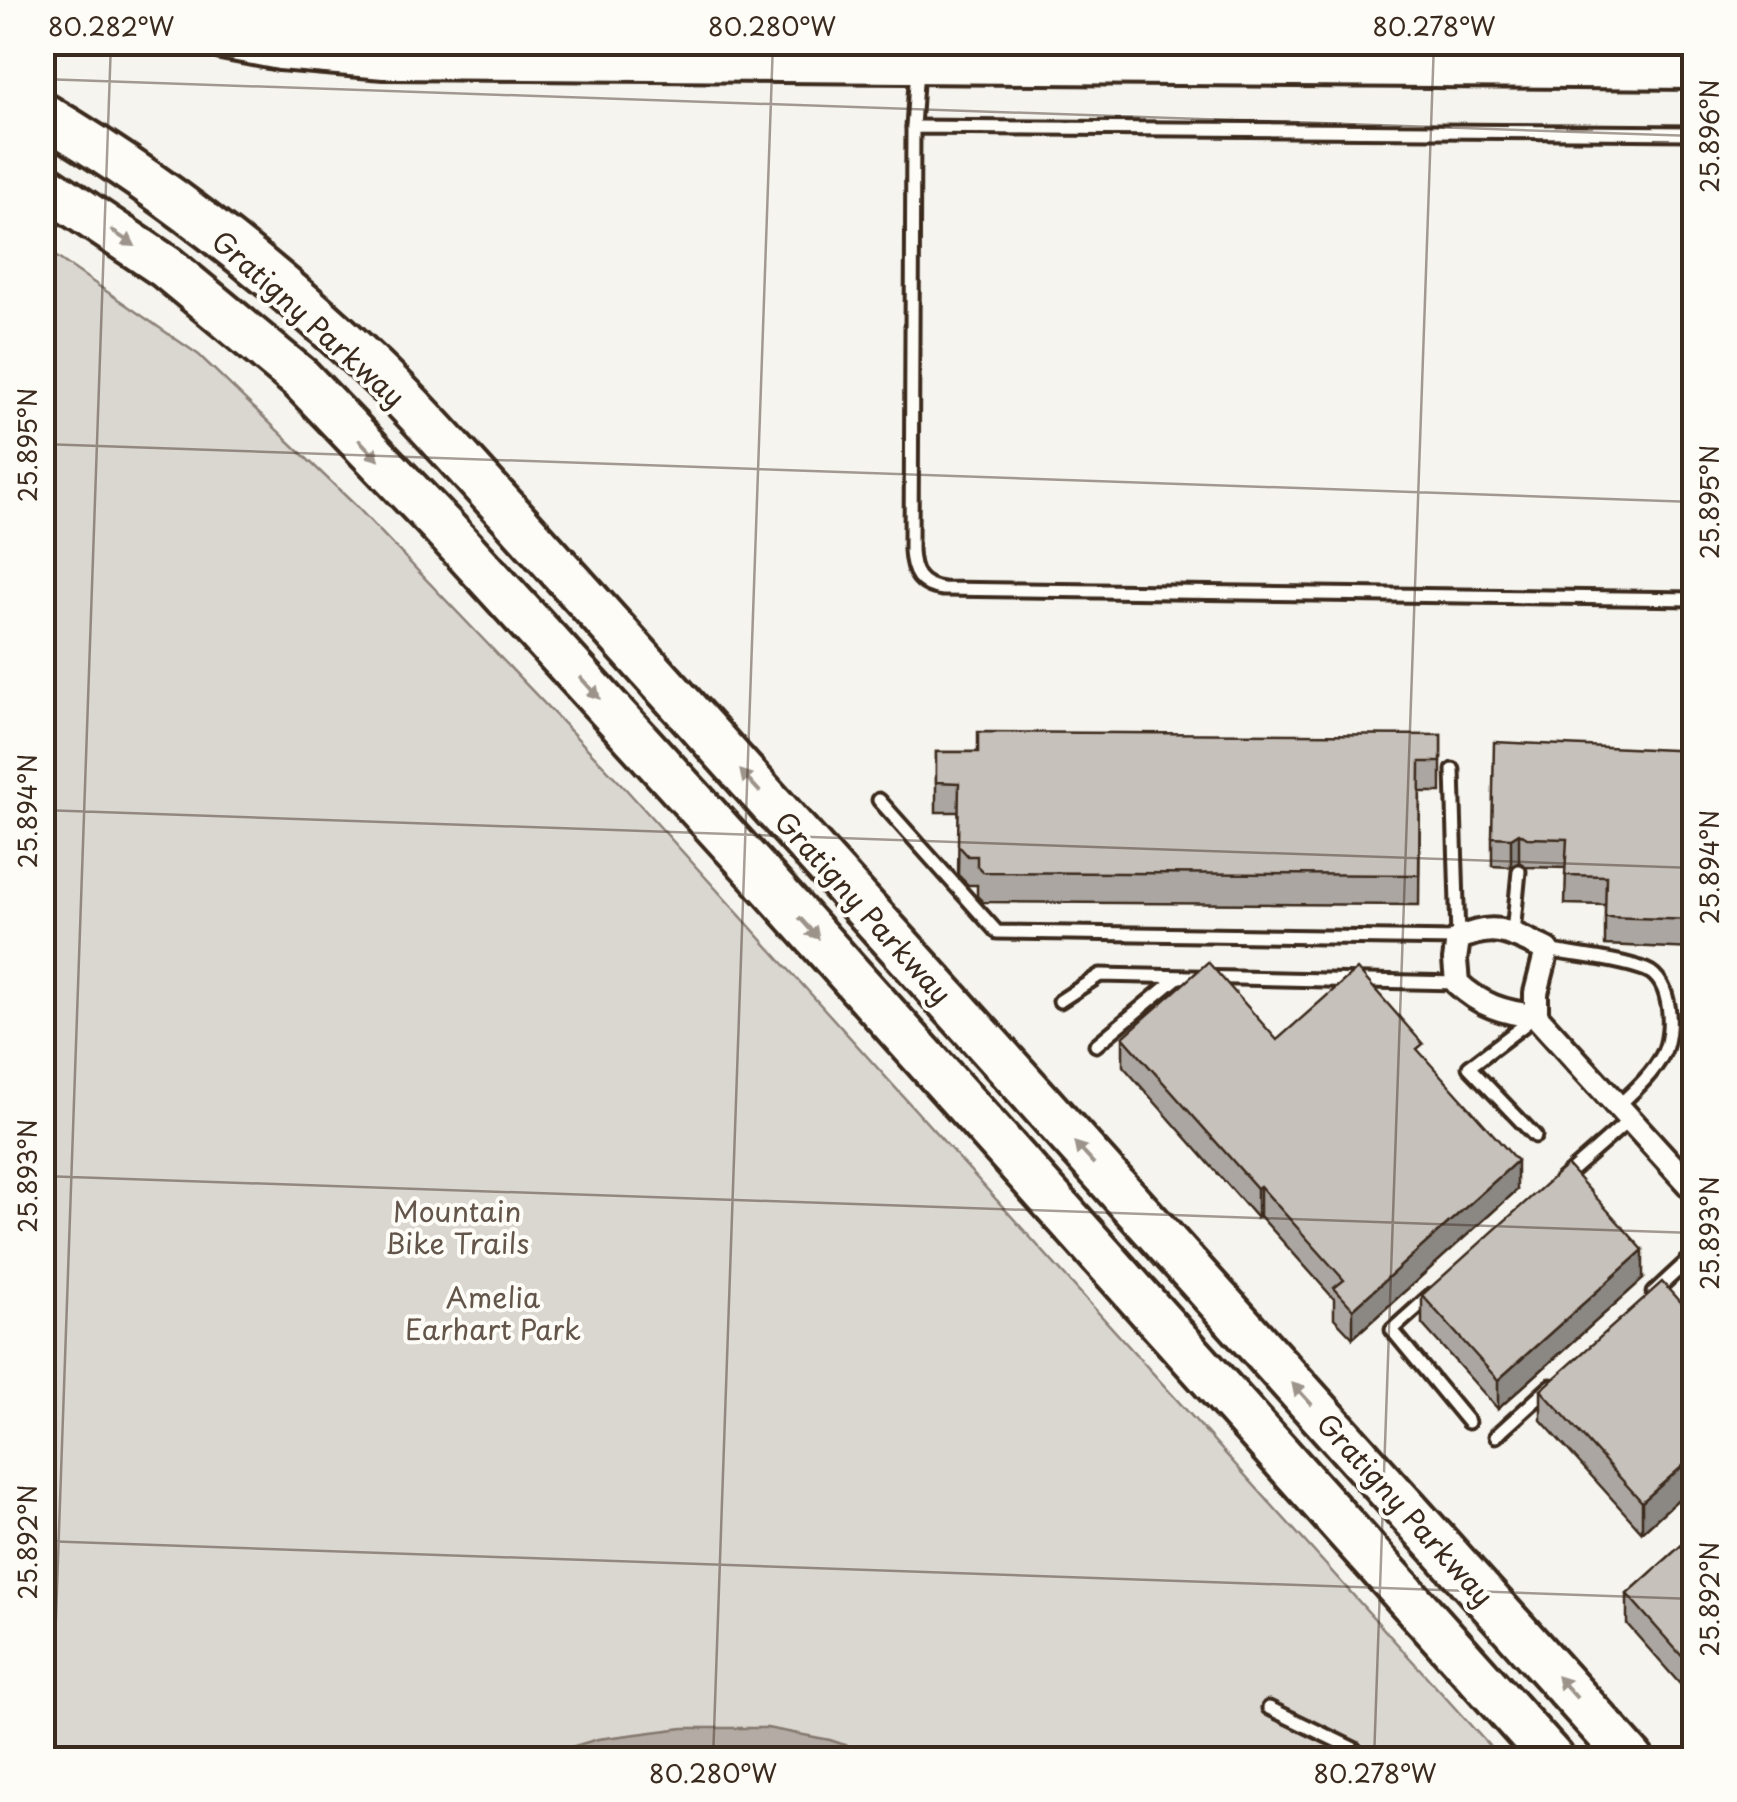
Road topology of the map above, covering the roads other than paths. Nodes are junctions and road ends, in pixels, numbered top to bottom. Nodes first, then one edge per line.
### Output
1 (222, 42) edge
2 (918, 55) edge
3 (1694, 72) edge
4 (42, 114) edge
5 (914, 128) junction
6 (1694, 133) edge
7 (42, 184) edge
8 (1694, 599) edge
9 (1453, 770) dead end
10 (879, 800) dead end
11 (1518, 871) dead end
12 (1514, 933) junction
13 (1458, 939) junction
14 (1547, 950) junction
15 (1177, 978) junction
16 (1457, 983) junction
17 (1060, 1002) dead end
18 (1536, 1016) junction
19 (1096, 1045) dead end
20 (1624, 1113) junction
21 (1535, 1136) dead end
22 (1555, 1186) edge
23 (1694, 1190) edge
24 (1694, 1255) edge
25 (1436, 1291) edge
26 (1638, 1307) edge
27 (1567, 1371) edge
28 (1468, 1422) dead end
29 (1496, 1436) dead end
30 (1269, 1708) dead end
31 (1363, 1760) edge
32 (1554, 1760) edge
33 (1632, 1760) edge

1 - 2 main road
2 - 3 main road
2 - 5 lane
33 -> 4 highway, Gratigny Parkway
5 - 6 lane
5 - 8 lane
7 -> 32 highway, Gratigny Parkway
9 - 13 lane
10 - 13 lane
11 - 12 lane
12 - 13 street
12 - 14 street
13 - 16 street
14 - 18 street
14 - 20 lane
15 - 16 lane
15 - 17 lane
15 - 19 lane
16 - 18 street
18 - 20 street
18 - 21 lane
20 - 22 lane
20 - 23 street
24 - 26 lane
25 - 28 lane
27 - 29 lane
30 - 31 lane

